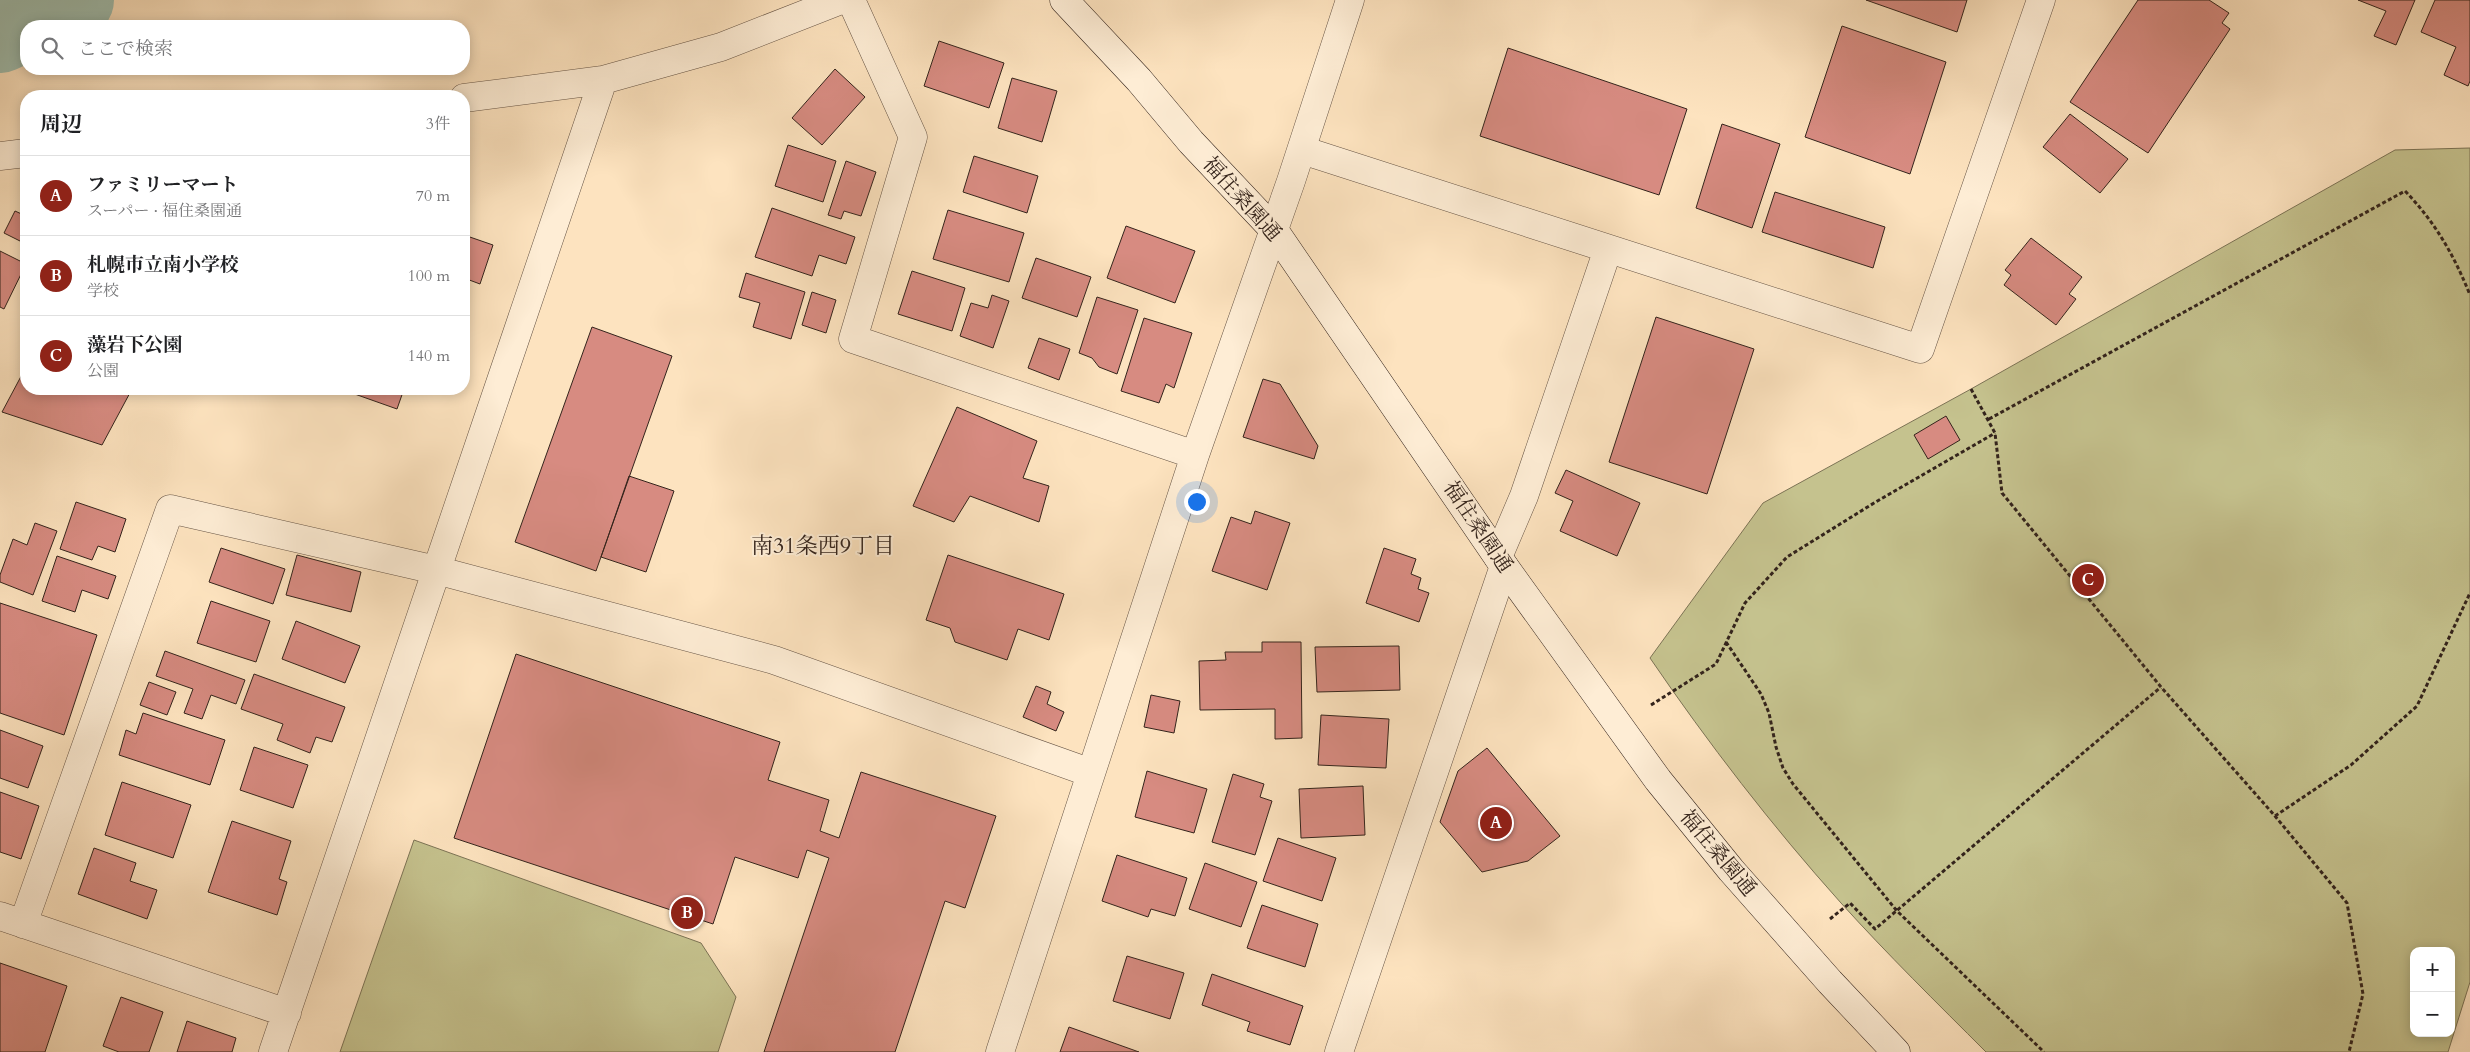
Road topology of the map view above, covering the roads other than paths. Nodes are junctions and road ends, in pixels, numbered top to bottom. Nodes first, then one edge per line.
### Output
1 (841, 0) edge
2 (851, 0) edge
3 (1064, 0) edge
4 (1350, 0) edge
5 (2041, 0) edge
6 (603, 80) junction
7 (470, 97) edge
8 (1302, 150) junction
9 (20, 154) edge
10 (0, 156) edge
11 (1274, 230) junction
12 (1608, 249) junction
13 (1195, 455) junction
14 (1501, 562) junction
15 (436, 570) junction
16 (1091, 773) junction
17 (11, 920) edge
18 (287, 1013) junction
19 (273, 1052) edge
20 (1000, 1052) edge
21 (1339, 1052) edge
22 (1896, 1052) edge

1 - 6 street
2 - 13 street
3 - 11 street, 福住桑園通
4 - 8 street
5 - 12 street
6 - 7 street
6 - 15 street
8 - 11 street
8 - 12 street
9 - 10 street
11 - 13 street
11 - 14 street, 福住桑園通
12 - 14 street
13 - 16 street
14 - 21 street
14 - 22 street, 福住桑園通
15 - 16 street
15 - 17 street
15 - 18 street
16 - 20 street
17 - 18 street
18 - 19 street

